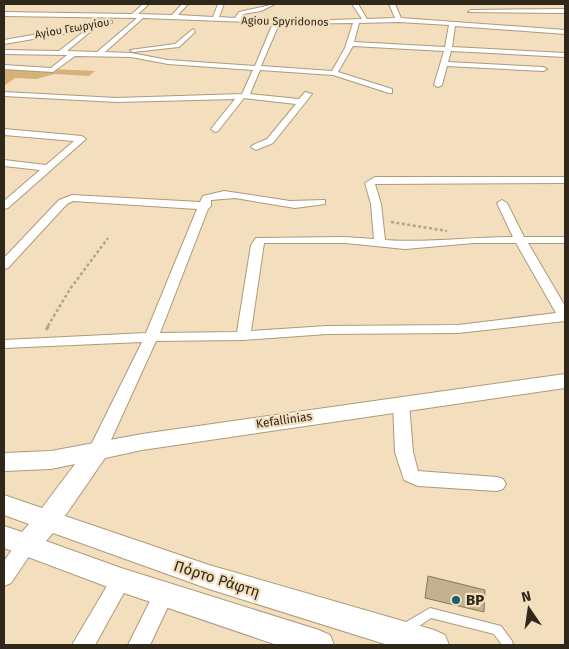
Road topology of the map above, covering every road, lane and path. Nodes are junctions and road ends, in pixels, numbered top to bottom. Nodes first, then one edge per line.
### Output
1 (146, 4) edge
2 (185, 4) edge
3 (221, 4) edge
4 (272, 4) edge
5 (355, 4) edge
6 (392, 4) edge
7 (539, 4) edge
8 (548, 4) edge
9 (261, 6) edge
10 (12, 8) dead end
11 (42, 9) dead end
12 (73, 9) dead end
13 (116, 10) dead end
14 (469, 10) joint
15 (549, 11) junction
16 (565, 11) edge
17 (4, 14) edge
18 (35, 15) junction
19 (66, 15) junction
20 (108, 16) junction
21 (132, 17) junction
22 (141, 17) junction
23 (173, 17) junction
24 (123, 18) junction
25 (215, 19) junction
26 (559, 19) dead end
27 (237, 20) junction
28 (357, 20) junction
29 (365, 20) junction
30 (399, 20) junction
31 (277, 22) junction
32 (452, 23) junction
33 (480, 25) junction
34 (87, 26) junction
35 (193, 31) dead end
36 (565, 32) edge
37 (4, 42) edge
38 (351, 44) junction
39 (448, 50) junction
40 (4, 52) edge
41 (100, 53) junction
42 (60, 54) junction
43 (73, 54) junction
44 (565, 54) edge
45 (443, 64) junction
46 (4, 67) edge
47 (258, 67) junction
48 (543, 69) dead end
49 (334, 73) junction
50 (438, 85) dead end
51 (389, 91) dead end
52 (4, 94) edge
53 (308, 94) dead end
54 (243, 97) junction
55 (301, 102) junction
56 (214, 129) dead end
57 (4, 132) edge
58 (256, 147) dead end
59 (4, 163) edge
60 (49, 168) junction
61 (565, 180) edge
62 (22, 192) junction
63 (4, 193) edge
64 (321, 202) dead end
65 (502, 203) dead end
66 (4, 206) edge
67 (206, 206) junction
68 (377, 220) junction
69 (108, 238) dead end
70 (474, 240) junction
71 (520, 240) junction
72 (565, 240) edge
73 (380, 242) junction
74 (4, 265) edge
75 (565, 316) edge
76 (243, 336) junction
77 (151, 337) junction
78 (39, 342) junction
79 (4, 344) edge
80 (565, 381) edge
81 (400, 404) junction
82 (97, 451) junction
83 (4, 462) edge
84 (497, 484) dead end
85 (4, 504) edge
86 (47, 521) junction
87 (15, 541) edge
88 (4, 577) edge
89 (121, 580) junction
90 (164, 594) junction
91 (397, 634) junction
92 (83, 645) edge
93 (139, 645) edge
94 (319, 645) edge
95 (434, 645) edge
96 (508, 645) edge

1 - 21 street
2 - 23 street
3 - 25 street
4 - 9 street
5 - 29 street
6 - 30 street
7 - 8 street
7 - 15 street
9 - 27 street
10 - 17 street
11 - 18 street
12 - 19 street
13 - 20 street
14 - 15 street
14 - 33 street
15 - 16 street
15 - 26 street
17 - 18 street, Agiou Spyridonos
18 - 19 street, Agiou Spyridonos
19 - 20 street, Agiou Spyridonos
20 - 24 street, Agiou Spyridonos
21 - 22 street, Agiou Spyridonos
21 - 24 street, Agiou Spyridonos
22 - 23 street, Agiou Spyridonos
22 - 24 street, Αγίου Γεωργίου
22 - 41 street
23 - 25 street, Agiou Spyridonos
24 - 34 street, Αγίου Γεωργίου
25 - 27 street, Agiou Spyridonos
27 - 31 street, Agiou Spyridonos
28 - 29 street, Agiou Spyridonos
28 - 31 street, Agiou Spyridonos
28 - 38 street
29 - 30 street, Agiou Spyridonos
30 - 32 street, Agiou Spyridonos
31 - 47 street
32 - 33 street, Agiou Spyridonos
32 - 39 street
33 - 36 street, Agiou Spyridonos
34 - 37 street, Αγίου Γεωργίου
34 - 42 street
35 - 41 street
38 - 39 street
38 - 49 street
39 - 44 street
39 - 45 street
40 - 42 street
41 - 43 street
41 - 47 street
42 - 43 street
43 - 46 street
45 - 48 street
45 - 50 street
47 - 49 street
47 - 54 street
49 - 51 street
52 - 54 street
53 - 55 street
54 - 55 street
54 - 56 street
55 - 58 street
57 - 60 street
59 - 60 street
60 - 62 street
61 - 68 street
62 - 63 street
62 - 66 street
64 - 67 street
65 - 71 street
67 - 74 street
67 - 77 street
68 - 70 path
68 - 73 street
69 - 78 path
70 - 71 street
70 - 73 street
71 - 72 street
71 - 75 street
73 - 76 street
75 - 76 street
76 - 77 street
77 - 78 street
77 - 82 street
78 - 79 street
80 - 81 street, Kefallinias
81 - 82 street, Kefallinias
81 - 84 street
82 - 83 street, Kefallinias
82 - 86 main road
85 - 86 main road, Πόρτο Ράφτη
86 - 87 main road
86 - 91 main road, Πόρτο Ράφτη
87 - 88 street
87 - 89 main road
89 - 90 main road
89 - 92 street
90 - 93 street
90 - 94 main road
91 - 95 main road, Πόρτο Ράφτη
91 - 96 lane

